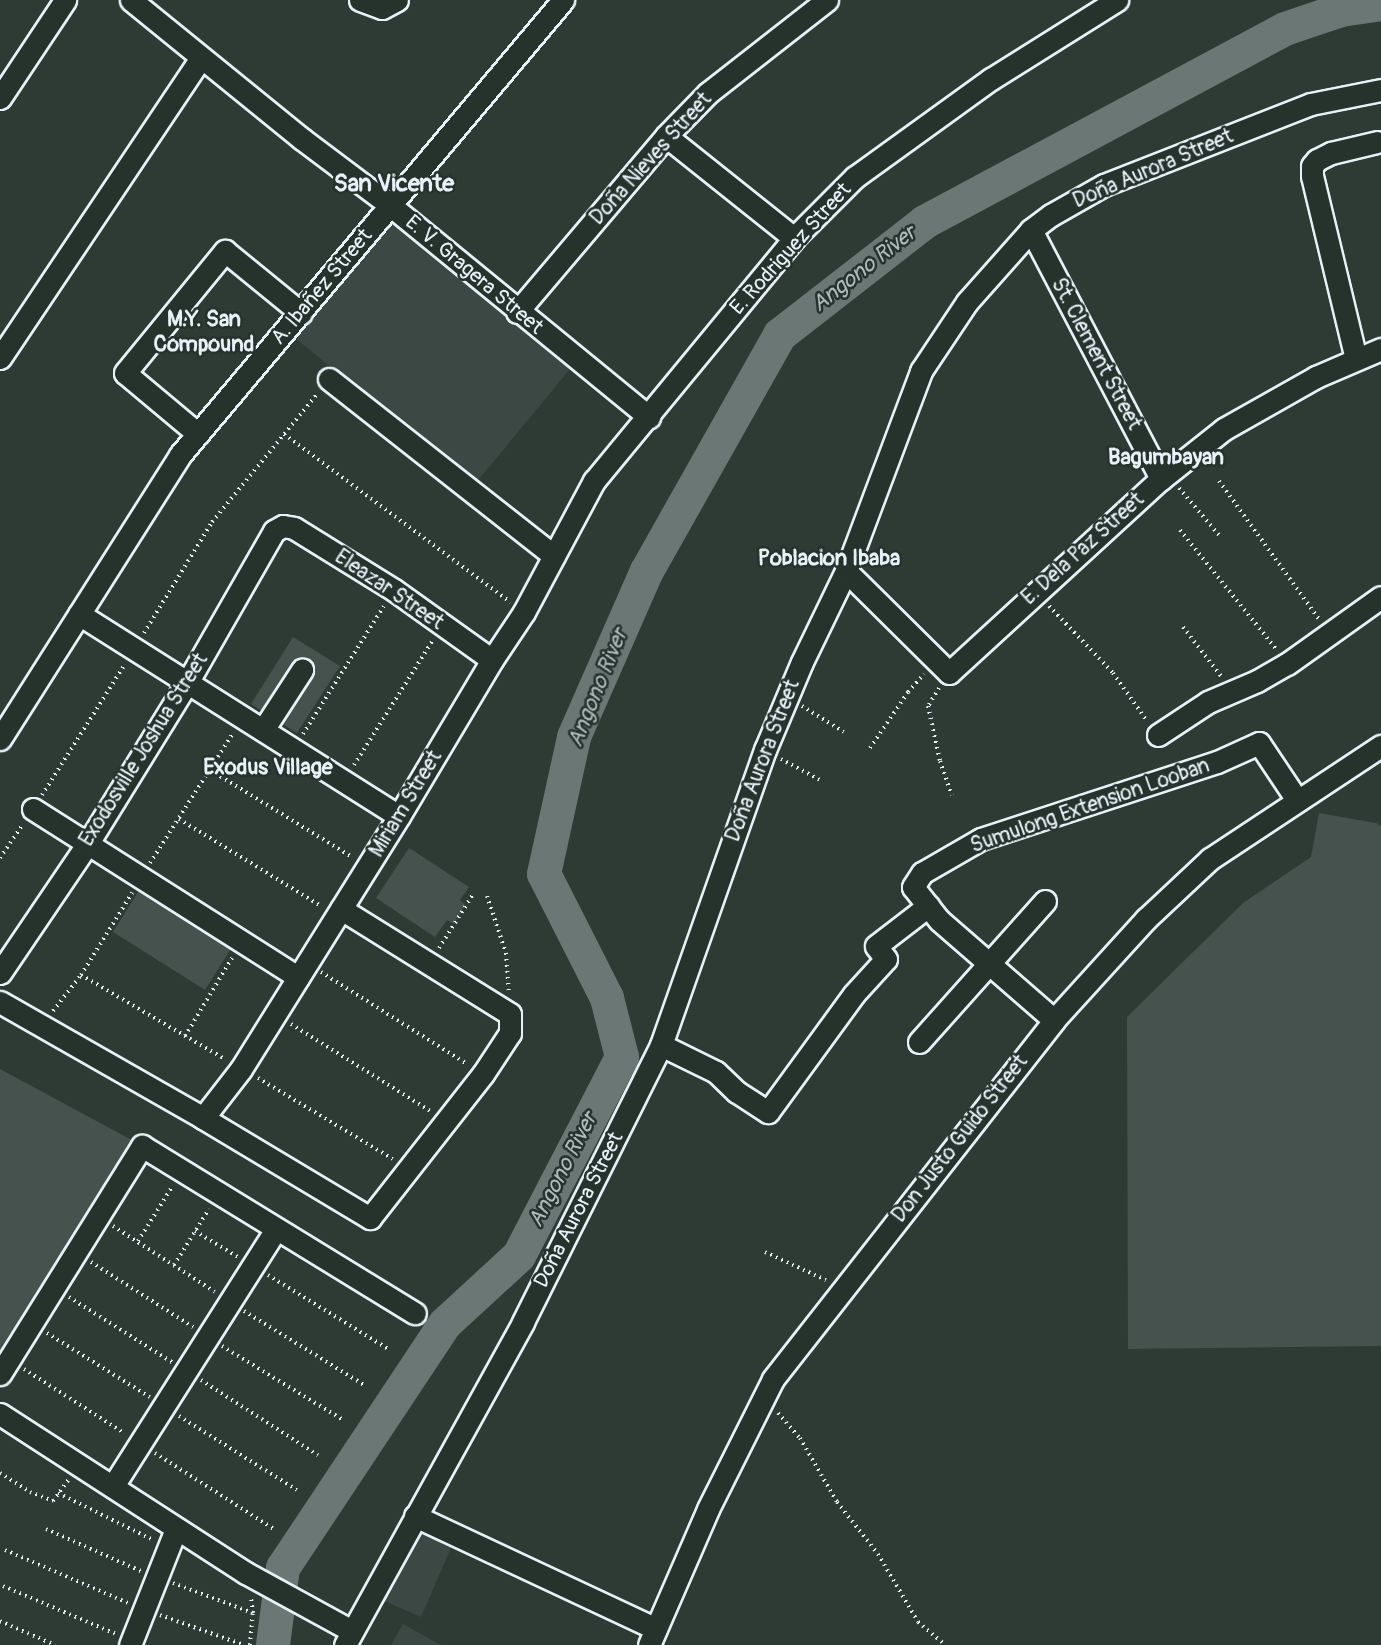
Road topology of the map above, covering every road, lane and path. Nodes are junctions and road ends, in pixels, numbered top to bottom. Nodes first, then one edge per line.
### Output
1 (65, 0) edge
2 (131, 0) edge
3 (360, 0) edge
4 (397, 0) edge
5 (563, 0) edge
6 (827, 0) edge
7 (1117, 0) edge
8 (201, 58) junction
9 (1381, 90) edge
10 (0, 98) edge
11 (666, 136) junction
12 (1377, 142) dead end
13 (390, 205) junction
14 (1031, 230) junction
15 (795, 238) junction
16 (517, 312) junction
17 (301, 313) junction
18 (1381, 349) edge
19 (0, 358) edge
20 (1356, 359) junction
21 (329, 379) joint
22 (649, 417) junction
23 (198, 434) junction
24 (284, 434) junction
25 (1164, 476) junction
26 (594, 481) joint
27 (1219, 481) dead end
28 (283, 526) joint
29 (1180, 530) dead end
30 (1219, 535) dead end
31 (554, 556) junction
32 (846, 571) junction
33 (394, 590) junction
34 (1036, 592) junction
35 (1381, 597) edge
36 (524, 612) junction
37 (79, 614) junction
38 (442, 625) junction
39 (1183, 627) dead end
40 (1329, 634) junction
41 (134, 650) junction
42 (492, 660) junction
43 (1287, 664) junction
44 (943, 666) junction
45 (302, 670) dead end
46 (188, 683) junction
47 (1232, 690) junction
48 (786, 697) junction
49 (263, 730) junction
50 (844, 732) dead end
51 (1158, 735) joint
52 (0, 739) edge
53 (1381, 746) edge
54 (870, 748) dead end
55 (293, 750) junction
56 (765, 750) junction
57 (210, 770) dead end
58 (344, 781) junction
59 (822, 781) dead end
60 (952, 795) dead end
61 (1297, 800) junction
62 (33, 809) junction
63 (399, 816) junction
64 (179, 819) dead end
65 (88, 843) junction
66 (0, 858) edge
67 (368, 866) junction
68 (472, 896) dead end
69 (487, 896) dead end
70 (1045, 901) dead end
71 (928, 906) junction
72 (339, 913) junction
73 (242, 942) junction
74 (429, 964) junction
75 (988, 964) junction
76 (303, 970) junction
77 (0, 973) edge
78 (0, 1002) edge
79 (276, 1014) junction
80 (510, 1014) junction
81 (1054, 1020) junction
82 (185, 1036) dead end
83 (919, 1042) dead end
84 (661, 1045) junction
85 (483, 1074) junction
86 (203, 1118) junction
87 (446, 1121) junction
88 (182, 1171) junction
89 (219, 1193) junction
90 (98, 1216) junction
91 (276, 1229) junction
92 (195, 1231) junction
93 (138, 1242) junction
94 (765, 1252) dead end
95 (174, 1265) junction
96 (252, 1266) junction
97 (843, 1288) junction
98 (230, 1301) junction
99 (415, 1313) dead end
100 (390, 1350) dead end
101 (0, 1374) edge
102 (366, 1386) dead end
103 (764, 1396) junction
104 (0, 1414) edge
105 (81, 1465) junction
106 (0, 1473) edge
107 (113, 1486) junction
108 (58, 1494) junction
109 (415, 1516) junction
110 (172, 1538) junction
111 (4, 1550) dead end
112 (248, 1574) junction
113 (3, 1586) dead end
114 (144, 1610) junction
115 (0, 1621) edge
116 (652, 1637) edge
117 (349, 1638) edge
118 (131, 1643) edge
119 (55, 1645) edge
120 (244, 1645) edge
121 (250, 1645) edge
122 (945, 1645) edge

1 - 10 street
2 - 8 street, E. V. Gragera Street
3 - 4 street
5 - 13 street, A. Ibañez Street
6 - 11 street, Doña Nieves Street
7 - 15 street, E. Rodriguez Street
8 - 13 street, E. V. Gragera Street
8 - 19 street
9 - 14 street, Doña Aurora Street
11 - 15 street
11 - 16 street, Doña Nieves Street
12 - 20 street
13 - 16 street, E. V. Gragera Street
13 - 17 street, A. Ibañez Street
14 - 25 street, St. Clement Street
14 - 32 street, Doña Aurora Street
15 - 22 street, E. Rodriguez Street
16 - 22 street, E. V. Gragera Street
17 - 23 street, A. Ibañez Street
17 - 23 street
18 - 20 street, E. Dela Paz Street
20 - 25 street, E. Dela Paz Street
21 - 24 path
21 - 31 street
22 - 26 street, E. Rodriguez Street
23 - 37 street, A. Ibañez Street
24 - 36 path
24 - 41 path
25 - 30 path
25 - 34 street, E. Dela Paz Street
26 - 31 street, Miriam Street
27 - 40 path
28 - 33 street, Eleazar Street
28 - 46 street, Exodosville Joshua Street
29 - 43 path
31 - 36 street, Miriam Street
32 - 44 street
32 - 48 street, Doña Aurora Street
33 - 38 street, Eleazar Street
33 - 55 path
34 - 44 street, E. Dela Paz Street
34 - 51 path
35 - 40 street
36 - 42 street, Miriam Street
37 - 41 street
37 - 52 street, A. Ibañez Street
38 - 42 street, Eleazar Street
38 - 58 path
39 - 47 path
40 - 43 street
41 - 46 street
41 - 62 path
42 - 63 street, Miriam Street
43 - 47 street
44 - 54 path
44 - 60 path
45 - 49 street
46 - 49 street
46 - 65 street, Exodosville Joshua Street
47 - 51 street
48 - 50 path
48 - 56 street, Doña Aurora Street
49 - 55 street
53 - 61 street, Don Justo Guido Street
55 - 58 street
56 - 59 path
56 - 84 street, Doña Aurora Street
57 - 67 path
58 - 63 street
61 - 71 street, Sumulong Extension Looban
61 - 81 street, Don Justo Guido Street
62 - 65 street
62 - 66 path
63 - 67 street, Miriam Street
64 - 72 path
65 - 73 street
65 - 77 street, Exodosville Joshua Street
67 - 72 street, Miriam Street
68 - 74 path
69 - 80 path
70 - 75 street
71 - 75 street, Sumulong Extension Looban
71 - 84 street
72 - 74 street
72 - 76 street, Miriam Street
73 - 76 street
73 - 82 path
74 - 80 street
75 - 81 street, Sumulong Extension Looban
75 - 83 street
76 - 79 street, Miriam Street
76 - 85 path
78 - 86 street
79 - 86 street, Miriam Street
79 - 87 path
80 - 85 street
81 - 97 street, Don Justo Guido Street
84 - 109 street, Doña Aurora Street
85 - 87 street
86 - 87 street
88 - 89 street
88 - 90 street
88 - 93 path
89 - 91 street
89 - 92 path
90 - 93 path
90 - 101 street
91 - 96 street
91 - 99 street
92 - 95 path
92 - 96 path
93 - 95 path
94 - 97 path
95 - 98 path
96 - 98 street
96 - 100 path
97 - 103 street, Don Justo Guido Street
98 - 102 path
98 - 107 street
103 - 116 street, Don Justo Guido Street
103 - 122 path
104 - 105 street
105 - 107 street
105 - 108 path
106 - 108 path
107 - 110 street
108 - 110 path
109 - 116 street
109 - 117 street, Doña Aurora Street
110 - 112 street
110 - 114 street
111 - 114 path
112 - 117 street
112 - 121 path
113 - 118 path
114 - 118 street
114 - 120 path
115 - 119 path

